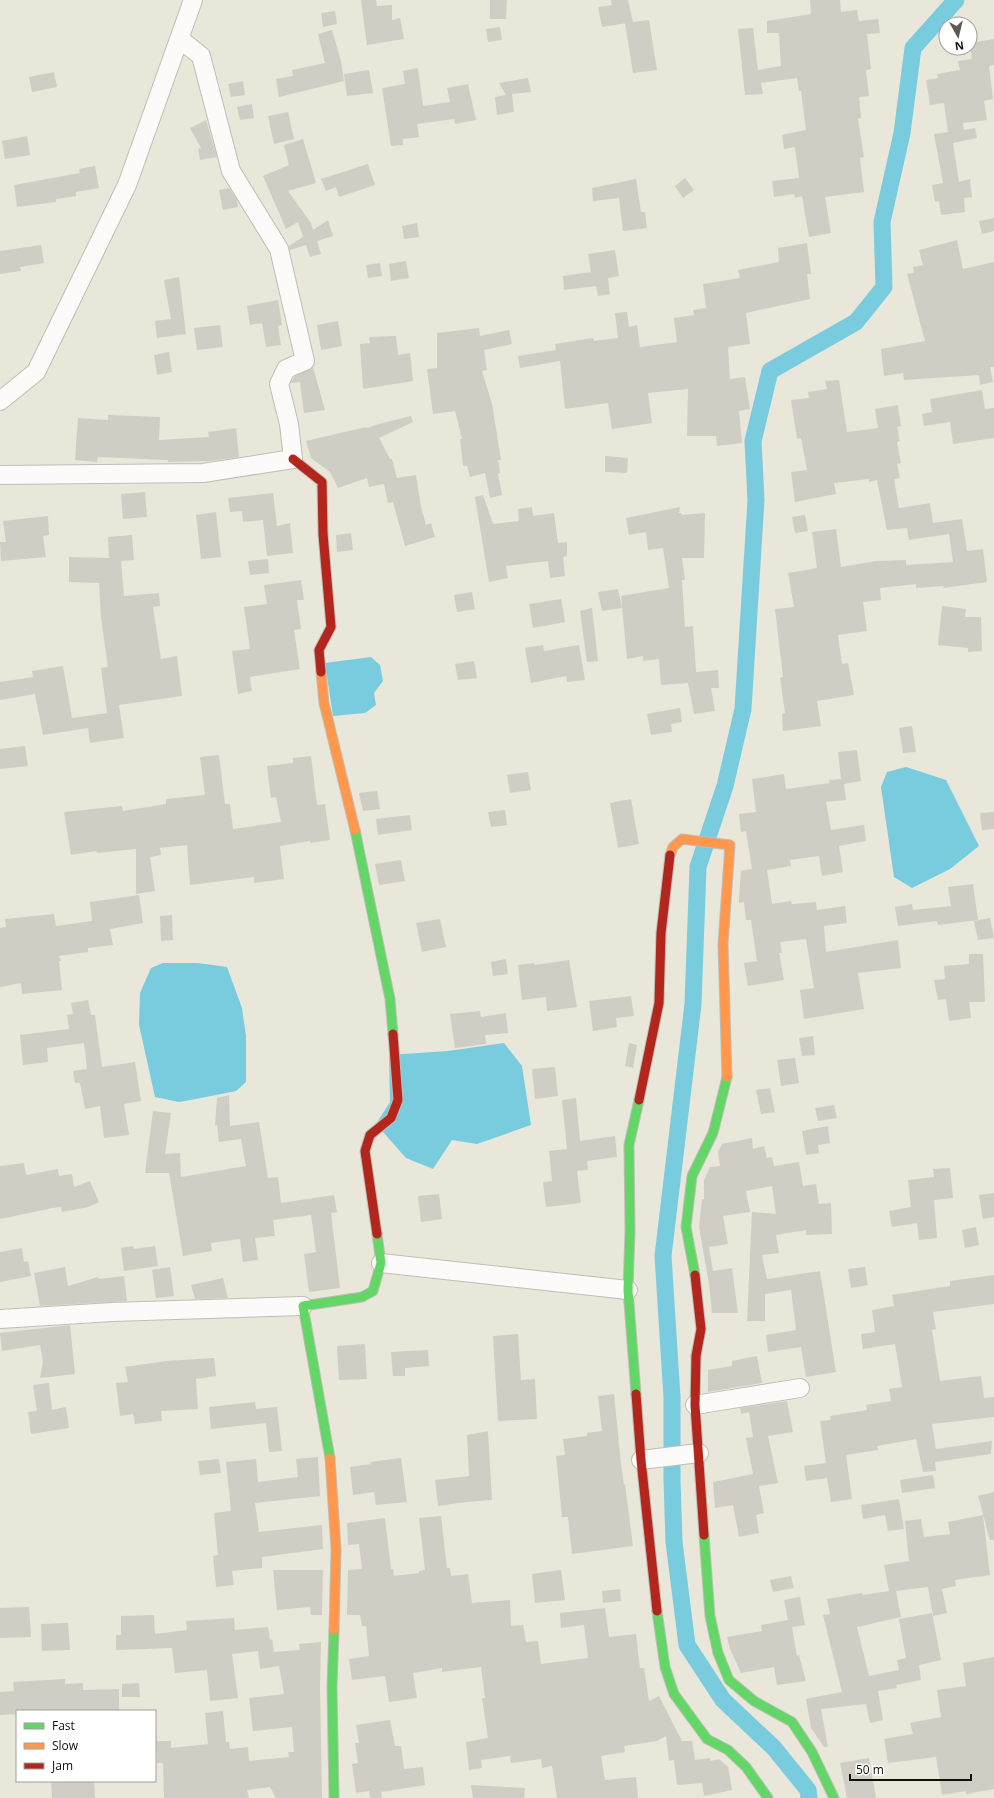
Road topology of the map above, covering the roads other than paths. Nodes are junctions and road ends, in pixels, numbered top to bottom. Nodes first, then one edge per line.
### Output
1 (193, 0) edge
2 (180, 39) junction
3 (0, 402) edge
4 (293, 459) junction
5 (0, 475) edge
6 (380, 1263) junction
7 (628, 1290) junction
8 (303, 1306) junction
9 (0, 1319) edge
10 (800, 1388) dead end
11 (695, 1405) junction
12 (696, 1454) junction
13 (646, 1459) junction
14 (334, 1798) edge
15 (768, 1798) edge
16 (834, 1798) edge

1 - 2 street
2 - 3 street
2 - 4 street
4 - 5 street
4 - 6 street
6 - 7 street
6 - 8 street
7 - 11 street
7 - 13 street
8 - 9 street
8 - 14 street
10 - 11 street
11 - 12 street
12 - 13 street
12 - 16 street
13 - 15 street

